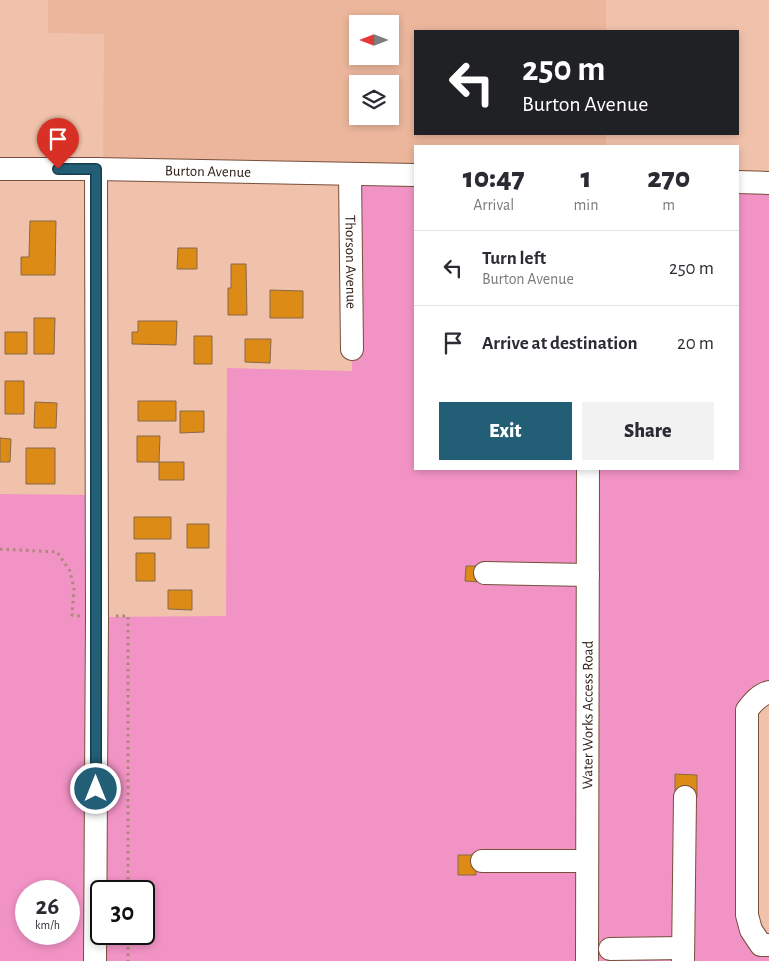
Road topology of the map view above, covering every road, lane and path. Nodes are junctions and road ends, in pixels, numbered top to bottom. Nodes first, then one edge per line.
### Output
1 (0, 169) edge
2 (96, 169) junction
3 (350, 174) junction
4 (414, 175) edge
5 (739, 182) edge
6 (769, 183) edge
7 (352, 349) dead end
8 (588, 470) edge
9 (485, 573) dead end
10 (588, 575) junction
11 (768, 692) edge
12 (685, 797) dead end
13 (482, 861) dead end
14 (587, 861) junction
15 (587, 934) junction
16 (128, 945) edge
17 (765, 945) edge
18 (610, 949) junction
19 (683, 954) edge
20 (95, 961) edge
21 (128, 961) edge
22 (588, 961) edge

1 - 2 street, Burton Avenue
2 - 3 street, Burton Avenue
2 - 20 street
3 - 4 street, Burton Avenue
3 - 7 street, Thorson Avenue
5 - 6 street
8 - 10 street, Water Works Access Road
9 - 10 street
10 - 14 street, Water Works Access Road
11 - 17 street
12 - 19 street
13 - 14 street
14 - 15 street, Water Works Access Road
15 - 18 street
15 - 22 street, Water Works Access Road
16 - 21 path
18 - 19 street
18 - 22 street

